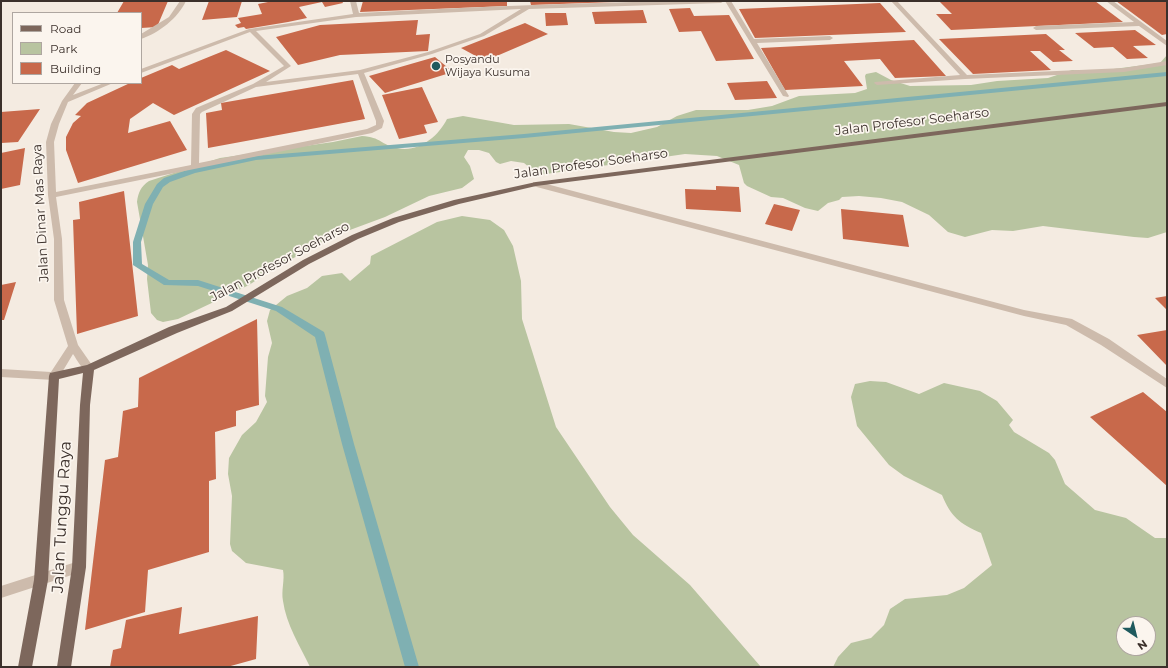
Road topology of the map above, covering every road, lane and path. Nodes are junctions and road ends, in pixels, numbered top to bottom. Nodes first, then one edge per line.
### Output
1 (183, 1) edge
2 (353, 1) edge
3 (721, 1) edge
4 (728, 1) edge
5 (894, 1) edge
6 (1109, 1) edge
7 (527, 4) edge
8 (356, 15) junction
9 (1141, 24) junction
10 (1036, 28) dead end
11 (251, 30) junction
12 (142, 36) edge
13 (830, 38) dead end
14 (752, 41) junction
15 (1167, 44) edge
16 (1167, 63) edge
17 (142, 71) edge
18 (360, 72) junction
19 (965, 77) junction
20 (877, 83) dead end
21 (78, 84) edge
22 (107, 84) edge
23 (255, 85) junction
24 (786, 96) dead end
25 (65, 100) junction
26 (1167, 104) edge
27 (195, 165) junction
28 (536, 184) junction
29 (52, 195) junction
30 (73, 346) junction
31 (89, 368) junction
32 (1, 373) edge
33 (54, 376) junction
34 (1167, 384) edge
35 (79, 567) junction
36 (41, 580) junction
37 (1, 592) edge
38 (25, 667) edge
39 (64, 667) edge

1 - 12 street
2 - 8 street
3 - 7 street
4 - 14 street
5 - 19 street
6 - 9 street
7 - 8 street
7 - 18 street
8 - 11 street
9 - 10 street
9 - 15 street
11 - 17 street
11 - 23 street
13 - 14 street
14 - 24 street
16 - 19 street
18 - 23 street
18 - 27 street
19 - 20 street
21 - 25 street, Jalan Dinar Mas Raya
22 - 25 street
23 - 27 street
25 - 29 street, Jalan Dinar Mas Raya
26 - 28 main road, Jalan Profesor Soeharso
27 - 29 street
28 - 31 main road, Jalan Profesor Soeharso
28 - 34 street
29 - 30 street, Jalan Dinar Mas Raya
30 - 31 street, Jalan Dinar Mas Raya
30 - 33 street
31 - 33 main road, Jalan Profesor Soeharso
31 - 35 main road, Jalan Tunggu Raya
32 - 33 street
33 - 36 main road, Jalan Tunggu Raya
35 - 36 street
35 - 39 main road, Jalan Tunggu Raya
36 - 37 street
36 - 38 main road, Jalan Tunggu Raya

